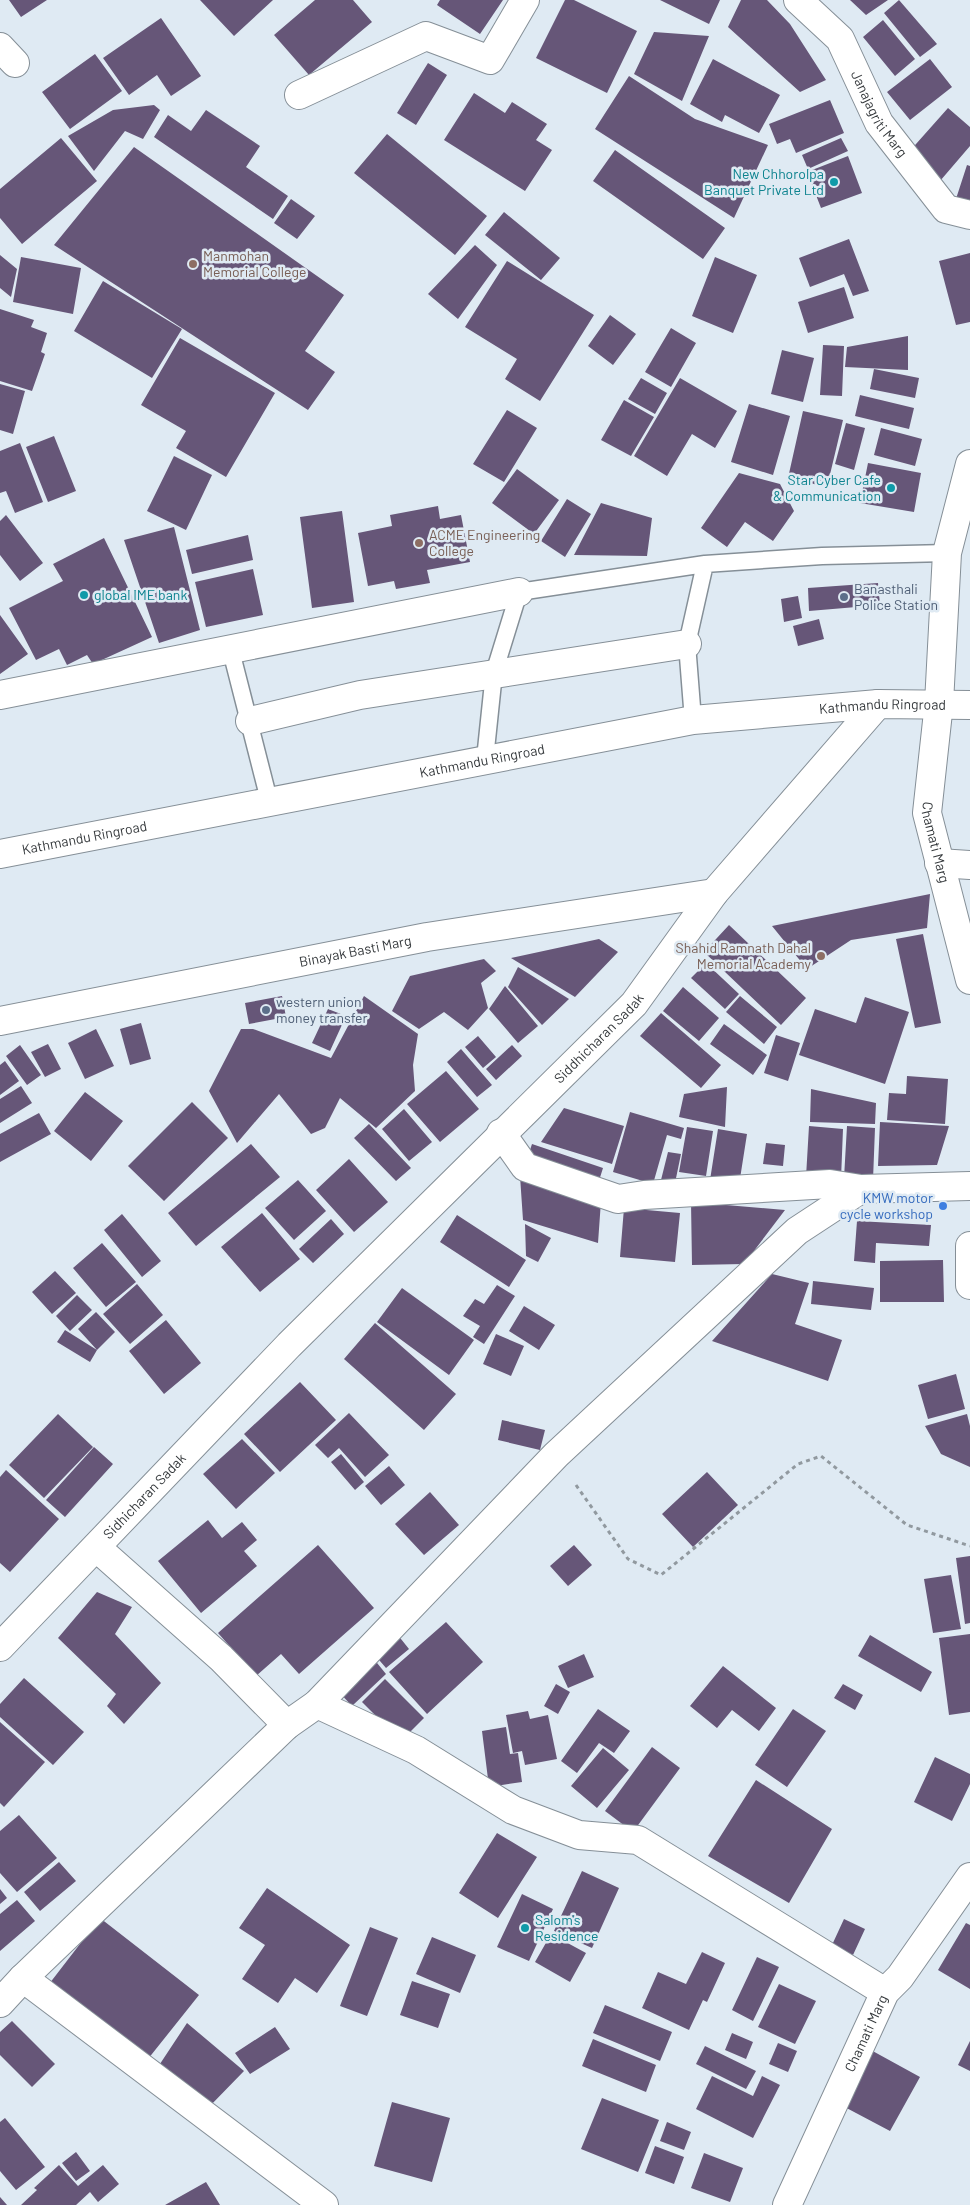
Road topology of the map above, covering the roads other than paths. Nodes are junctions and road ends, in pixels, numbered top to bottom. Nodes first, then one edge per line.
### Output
1 (525, 0) edge
2 (800, 0) edge
3 (299, 95) dead end
4 (970, 215) edge
5 (970, 464) edge
6 (947, 553) junction
7 (705, 564) junction
8 (519, 592) junction
9 (687, 644) junction
10 (231, 651) junction
11 (494, 673) junction
12 (0, 695) edge
13 (939, 703) junction
14 (878, 704) junction
15 (970, 704) edge
16 (692, 720) junction
17 (250, 721) junction
18 (485, 759) junction
19 (269, 800) junction
20 (0, 854) edge
21 (939, 863) junction
22 (970, 865) edge
23 (714, 893) junction
24 (970, 980) edge
25 (0, 1021) edge
26 (501, 1133) junction
27 (970, 1186) edge
28 (861, 1189) junction
29 (970, 1246) edge
30 (970, 1285) edge
31 (289, 1345) joint
32 (97, 1548) junction
33 (0, 1647) edge
34 (317, 1704) junction
35 (287, 1725) junction
36 (970, 1877) edge
37 (23, 1978) junction
38 (885, 1992) junction
39 (0, 2003) edge
40 (324, 2205) edge
41 (787, 2205) edge

1 - 3 main road
2 - 4 main road, Janajagriti Marg
5 - 6 main road, Chamati Marg
6 - 7 lane
6 - 13 main road, Chamati Marg
7 - 8 lane
7 - 9 lane
8 - 10 main road
8 - 11 lane
9 - 11 main road
9 - 16 lane
10 - 12 main road
10 - 17 lane
11 - 17 main road
11 - 18 lane
13 - 14 main road, Kathmandu Ringroad
13 - 15 main road, Kathmandu Ringroad
13 - 21 main road, Chamati Marg
14 - 16 main road, Kathmandu Ringroad
14 - 23 main road, Siddhicharan Sadak
16 - 18 main road, Kathmandu Ringroad
17 - 19 lane
18 - 19 main road, Kathmandu Ringroad
19 - 20 main road, Kathmandu Ringroad
21 - 22 main road
21 - 24 main road, Chamati Marg
23 - 25 main road, Binayak Basti Marg
23 - 26 main road, Siddhicharan Sadak
26 - 28 main road
26 - 31 main road, Siddhicharan Sadak
27 - 28 main road
28 - 34 main road
29 - 30 main road
31 - 32 main road, Sidhicharan Sadak
32 - 33 main road, Sidhicharan Sadak
32 - 35 main road
34 - 35 main road
34 - 38 main road
35 - 37 main road
36 - 38 main road, Chamati Marg
37 - 39 main road
37 - 40 main road
38 - 41 main road, Chamati Marg

